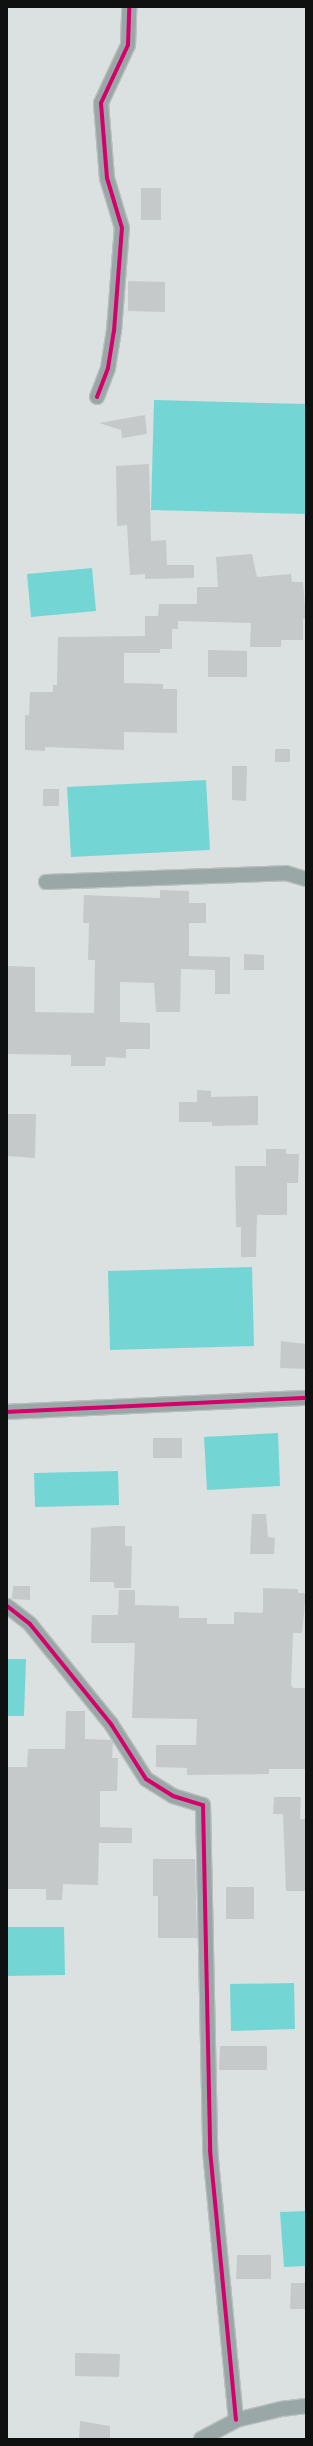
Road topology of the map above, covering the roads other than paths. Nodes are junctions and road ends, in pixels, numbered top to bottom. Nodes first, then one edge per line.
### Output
1 (129, 7) edge
2 (97, 397) dead end
3 (306, 879) edge
4 (46, 882) dead end
5 (306, 1398) edge
6 (7, 1412) edge
7 (7, 1606) edge
8 (306, 2406) edge
9 (236, 2420) junction
10 (201, 2439) edge

1 - 2 street
3 - 4 street
5 - 6 street
7 - 9 street
8 - 9 street
9 - 10 street

